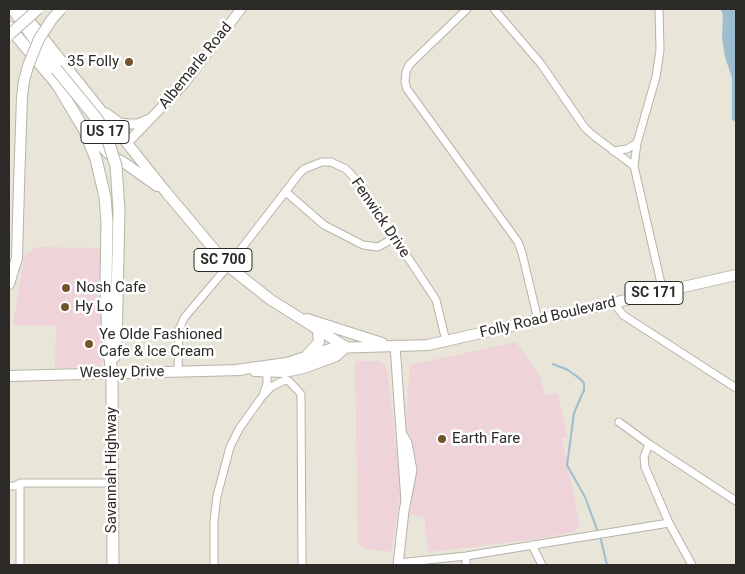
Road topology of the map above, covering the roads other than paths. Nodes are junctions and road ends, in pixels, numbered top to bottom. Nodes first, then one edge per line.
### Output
1 (13, 9) edge
2 (20, 9) edge
3 (38, 9) edge
4 (62, 9) edge
5 (241, 9) edge
6 (467, 9) edge
7 (494, 9) edge
8 (659, 9) edge
9 (9, 27) edge
10 (9, 35) edge
11 (102, 111) junction
12 (154, 117) junction
13 (85, 131) junction
14 (128, 142) junction
15 (637, 143) junction
16 (103, 150) junction
17 (613, 151) junction
18 (634, 166) junction
19 (166, 192) junction
20 (286, 192) junction
21 (394, 238) junction
22 (228, 266) junction
23 (736, 275) edge
24 (9, 284) edge
25 (663, 292) junction
26 (613, 302) junction
27 (292, 314) junction
28 (538, 320) junction
29 (318, 331) junction
30 (446, 341) junction
31 (391, 345) junction
32 (346, 348) junction
33 (302, 359) junction
34 (236, 370) junction
35 (178, 372) junction
36 (264, 372) junction
37 (112, 374) junction
38 (9, 376) edge
39 (736, 388) edge
40 (261, 398) junction
41 (619, 422) dead end
42 (402, 434) junction
43 (649, 444) junction
44 (20, 483) junction
45 (112, 483) junction
46 (9, 486) edge
47 (406, 501) junction
48 (736, 501) edge
49 (669, 522) junction
50 (532, 545) junction
51 (466, 556) junction
52 (398, 564) edge
53 (20, 565) edge
54 (113, 565) edge
55 (214, 565) edge
56 (302, 565) edge
57 (466, 565) edge
58 (542, 565) edge
59 (692, 565) edge

1 - 37 highway, Savannah Highway / US 17, bridge
2 - 11 main road, Folly Road Boulevard / SC 700
3 - 10 main road, bridge
4 - 24 main road, bridge
5 - 12 street, Albemarle Road
6 - 28 street
7 - 17 street
8 - 15 street
9 - 13 highway, Savannah Highway / US 17
11 - 12 street
11 - 14 main road, Folly Road Boulevard / SC 700
12 - 14 street, Albemarle Road
13 - 16 main road, Folly Road Boulevard
13 - 37 highway, Savannah Highway / US 17
14 - 16 main road
14 - 19 main road, Folly Road Boulevard / SC 700
15 - 17 street
15 - 18 street
16 - 19 main road, Folly Road Boulevard / SC 700
17 - 18 street
18 - 25 street
19 - 22 main road, Folly Road Boulevard / SC 700
20 - 21 street
20 - 21 street, Fenwick Drive
20 - 22 street, Fenwick Drive
21 - 30 street, Fenwick Drive
22 - 27 main road, Folly Road Boulevard / SC 700
22 - 35 street, Fenwick Drive
23 - 25 main road, Folly Road Boulevard / SC 171
25 - 26 main road, Folly Road Boulevard / SC 171
26 - 28 main road, Folly Road Boulevard / SC 171
26 - 39 street
27 - 29 main road, Folly Road Boulevard / SC 700
27 - 31 main road, Folly Road Boulevard / SC 700
28 - 30 main road, Folly Road Boulevard / SC 171
29 - 32 main road, Folly Road Boulevard / SC 700
29 - 33 main road
30 - 31 main road, Folly Road Boulevard / SC 171
31 - 32 main road, Folly Road Boulevard / SC 171
31 - 42 street
32 - 33 main road, Wesley Drive
32 - 36 main road, Wesley Drive
33 - 34 main road, Wesley Drive
34 - 35 main road, Wesley Drive
34 - 36 main road, Wesley Drive
35 - 37 main road, Wesley Drive
36 - 40 street
37 - 38 main road, Wesley Drive
37 - 45 highway, Savannah Highway / US 17
40 - 55 street
40 - 56 street
41 - 43 street
42 - 47 street
42 - 47 street
43 - 48 street
43 - 49 street
44 - 45 street
44 - 46 street
44 - 53 street
45 - 54 highway, Savannah Highway / US 17
47 - 52 street
49 - 50 street
49 - 59 street
50 - 51 street
50 - 58 street
51 - 52 street
51 - 57 street

